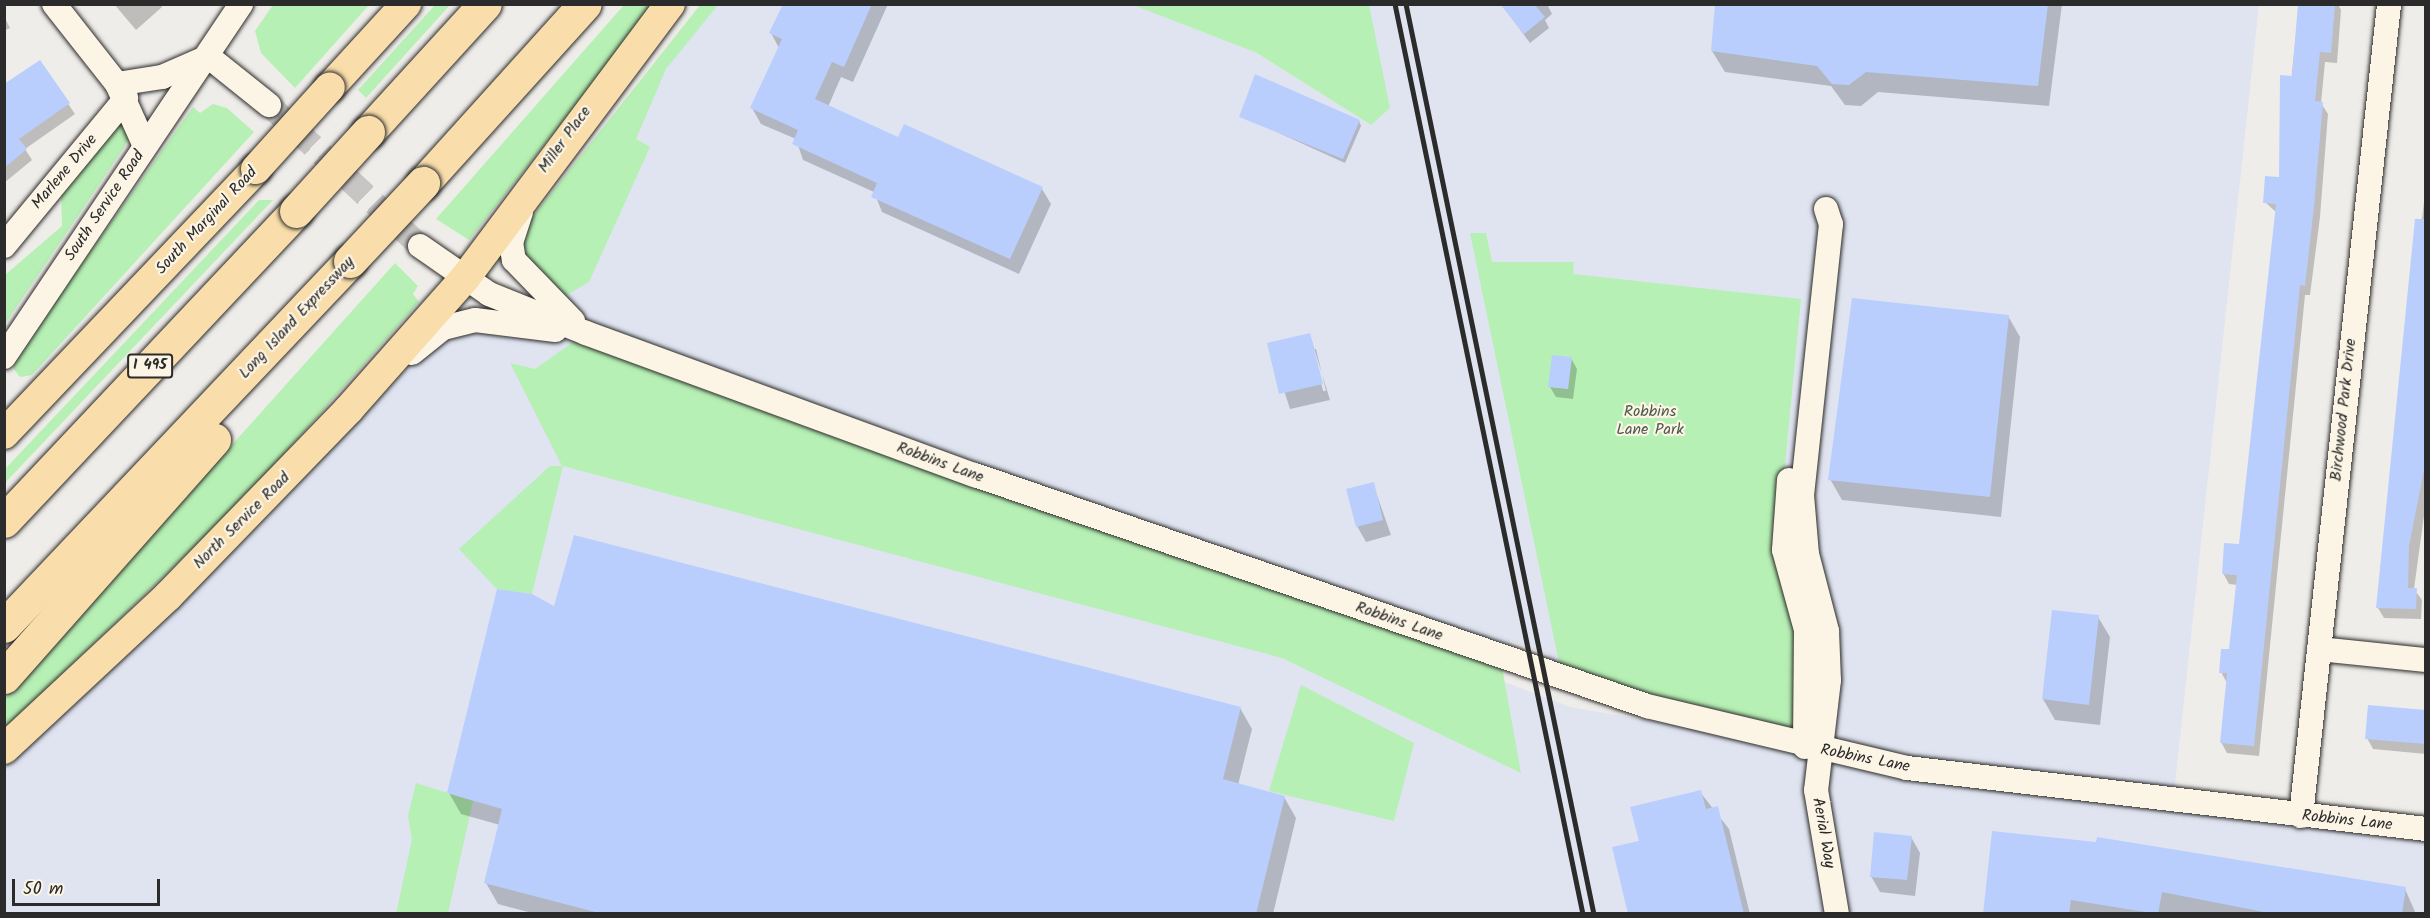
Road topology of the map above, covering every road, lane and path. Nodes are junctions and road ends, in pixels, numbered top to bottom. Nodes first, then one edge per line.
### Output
1 (54, 4) edge
2 (241, 4) edge
3 (406, 4) edge
4 (485, 4) edge
5 (585, 4) edge
6 (670, 4) edge
7 (2389, 4) edge
8 (209, 57) junction
9 (121, 91) junction
10 (269, 105) tunnel mouth
11 (562, 144) junction
12 (145, 146) junction
13 (4, 246) edge
14 (420, 246) tunnel mouth
15 (465, 278) junction
16 (586, 333) junction
17 (282, 334) junction
18 (4, 357) edge
19 (349, 409) junction
20 (4, 434) edge
21 (4, 521) edge
22 (4, 626) edge
23 (2319, 649) junction
24 (2426, 660) edge
25 (4, 677) edge
26 (4, 749) edge
27 (1814, 750) junction
28 (2301, 816) junction
29 (2426, 829) edge
30 (1837, 914) edge

1 - 9 street
2 - 8 street
3 - 20 main road, South Marginal Road, bridge
4 - 21 highway, I 495, bridge
5 - 17 highway, Long Island Expressway, bridge
6 - 11 main road, Miller Place
7 - 23 street, Birchwood Park Drive
8 - 9 street
8 - 10 street
8 - 12 street, South Service Road
9 - 12 street
9 - 13 street, Marlene Drive
11 - 15 main road, Miller Place
11 - 16 street
12 - 18 street, South Service Road
14 - 15 street, Robbins Lane
15 - 16 street, Robbins Lane
15 - 19 main road, North Service Road
16 - 19 street
16 - 27 street, Robbins Lane
17 - 22 highway, Long Island Expressway
17 - 25 highway
19 - 26 main road, North Service Road
23 - 24 street
23 - 28 street, Birchwood Park Drive
27 - 27 street
27 - 28 street, Robbins Lane
27 - 30 street, Aerial Way
28 - 29 street, Robbins Lane

